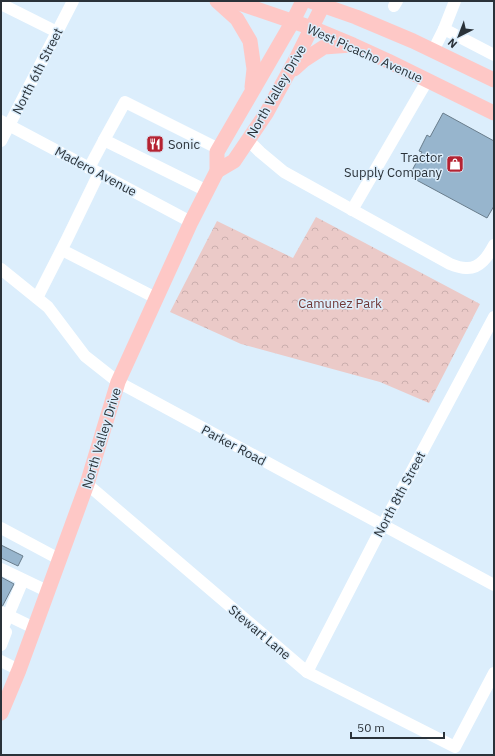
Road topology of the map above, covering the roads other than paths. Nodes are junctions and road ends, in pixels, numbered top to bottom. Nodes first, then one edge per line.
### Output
1 (73, 1) edge
2 (217, 1) edge
3 (233, 1) edge
4 (302, 1) edge
5 (344, 1) edge
6 (455, 1) edge
7 (319, 2) edge
8 (1, 4) edge
9 (356, 17) junction
10 (293, 21) junction
11 (312, 28) junction
12 (444, 29) junction
13 (57, 32) junction
14 (353, 45) junction
15 (433, 50) junction
16 (494, 55) edge
17 (286, 77) junction
18 (427, 80) junction
19 (494, 80) edge
20 (252, 92) junction
21 (494, 113) edge
22 (5, 123) edge
23 (104, 140) junction
24 (248, 140) junction
25 (1, 141) edge
26 (219, 149) junction
27 (94, 170) junction
28 (217, 171) junction
29 (207, 191) junction
30 (352, 210) junction
31 (191, 222) junction
32 (494, 245) edge
33 (62, 250) junction
34 (1, 269) edge
35 (37, 298) junction
36 (156, 298) junction
37 (494, 318) edge
38 (118, 382) junction
39 (87, 484) junction
40 (383, 525) junction
41 (1, 528) edge
42 (59, 559) junction
43 (1, 569) edge
44 (23, 580) junction
45 (494, 585) edge
46 (47, 591) junction
47 (5, 614) edge
48 (34, 628) junction
49 (1, 630) edge
50 (1, 645) edge
51 (1, 661) edge
52 (19, 670) junction
53 (307, 672) junction
54 (494, 673) edge
55 (1, 713) edge

1 - 13 street, North 6th Street
2 - 20 main road
3 - 10 main road, West Picacho Avenue
4 - 10 main road, North Valley Drive
5 - 9 main road
6 - 12 street
7 - 9 main road, West Picacho Avenue
7 - 11 main road, North Valley Drive
8 - 13 street
9 - 15 main road, West Picacho Avenue
10 - 11 main road, West Picacho Avenue
10 - 20 main road, North Valley Drive
11 - 14 main road, West Picacho Avenue
11 - 17 main road, North Valley Drive
12 - 15 street
12 - 16 street
13 - 22 street, North 6th Street
14 - 17 main road
14 - 18 main road, West Picacho Avenue
15 - 19 main road, West Picacho Avenue
17 - 24 main road, North Valley Drive
18 - 21 main road, West Picacho Avenue
18 - 30 street
20 - 26 main road, North Valley Drive
22 - 25 street, North 6th Street
22 - 27 street, Madero Avenue
23 - 26 street
23 - 27 street
23 - 29 street
24 - 28 main road, North Valley Drive
24 - 30 street
26 - 28 main road, North Valley Drive
27 - 31 street, Madero Avenue
27 - 33 street
28 - 29 main road, North Valley Drive
29 - 31 main road, North Valley Drive
30 - 32 street
31 - 36 main road, North Valley Drive
33 - 35 street
33 - 36 street
34 - 35 street, Parker Road
35 - 38 street, Parker Road
36 - 38 main road, North Valley Drive
37 - 40 street, North 8th Street
38 - 39 main road, North Valley Drive
38 - 40 street, Parker Road
39 - 42 main road, North Valley Drive
39 - 53 street, Stewart Lane
40 - 45 street, Parker Road
40 - 53 street, North 8th Street
41 - 42 street
42 - 46 main road, North Valley Drive
43 - 44 street
44 - 46 street
44 - 47 street
46 - 48 main road, North Valley Drive
47 - 48 street
47 - 49 street
48 - 52 main road, North Valley Drive
49 - 50 street
51 - 52 street
52 - 55 main road, North Valley Drive
53 - 54 street, Stewart Lane

